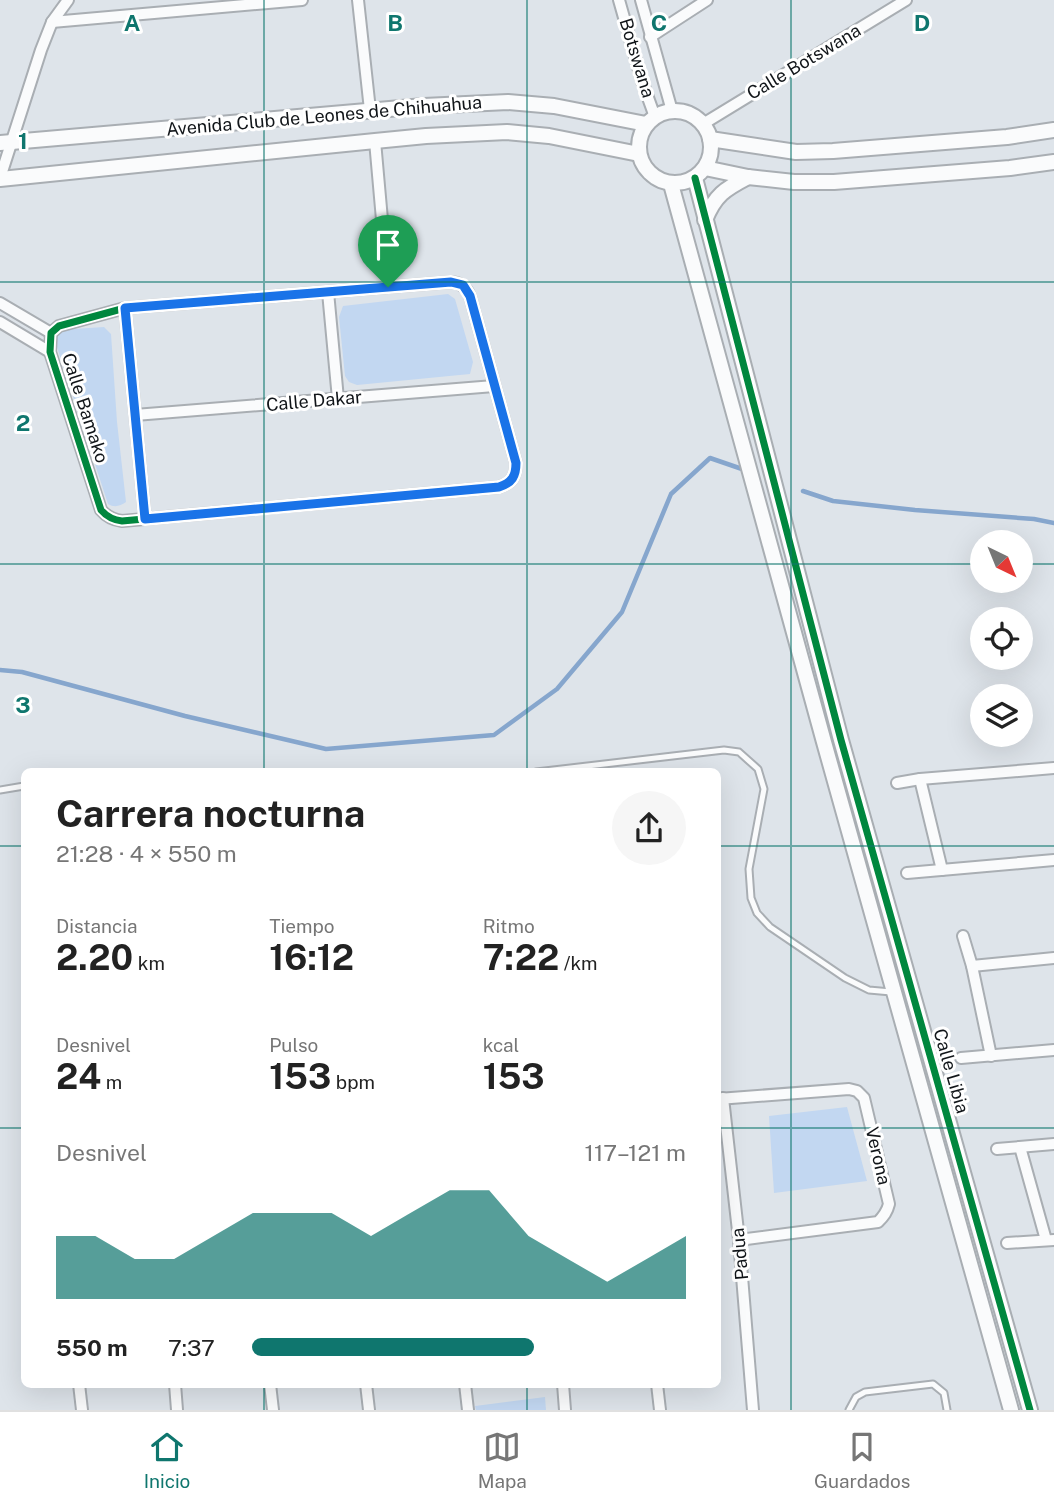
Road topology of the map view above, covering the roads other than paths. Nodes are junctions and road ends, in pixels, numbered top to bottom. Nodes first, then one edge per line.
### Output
1 (68, 0) edge
2 (302, 0) edge
3 (358, 0) edge
4 (619, 0) edge
5 (641, 0) edge
6 (706, 0) edge
7 (906, 0) edge
8 (52, 22) junction
9 (650, 37) junction
10 (370, 110) junction
11 (672, 111) junction
12 (651, 120) junction
13 (703, 124) junction
14 (1054, 131) edge
15 (710, 139) junction
16 (374, 141) junction
17 (6, 143) edge
18 (639, 154) junction
19 (1054, 162) edge
20 (700, 173) junction
21 (748, 177) junction
22 (0, 178) edge
23 (671, 184) junction
24 (705, 220) junction
25 (388, 287) junction
26 (328, 292) junction
27 (0, 303) edge
28 (125, 308) junction
29 (0, 323) edge
30 (51, 333) junction
31 (50, 352) junction
32 (494, 386) junction
33 (338, 399) junction
34 (135, 415) junction
35 (145, 519) junction
36 (570, 768) edge
37 (1054, 768) edge
38 (920, 779) junction
39 (897, 783) dead end
40 (21, 786) edge
41 (0, 790) edge
42 (1054, 860) edge
43 (942, 870) junction
44 (907, 873) dead end
45 (963, 936) dead end
46 (1054, 958) edge
47 (972, 966) junction
48 (894, 992) junction
49 (1054, 1050) edge
50 (991, 1056) junction
51 (961, 1058) dead end
52 (721, 1099) edge
53 (721, 1106) edge
54 (1054, 1144) edge
55 (1020, 1147) junction
56 (997, 1150) dead end
57 (739, 1240) junction
58 (1050, 1240) edge
59 (1007, 1243) dead end
60 (79, 1388) edge
61 (175, 1388) edge
62 (270, 1388) edge
63 (366, 1388) edge
64 (465, 1388) edge
65 (563, 1388) edge
66 (657, 1388) edge
67 (82, 1410) edge
68 (177, 1410) edge
69 (273, 1410) edge
70 (369, 1410) edge
71 (468, 1410) edge
72 (565, 1410) edge
73 (660, 1410) edge
74 (753, 1410) edge
75 (849, 1410) edge
76 (947, 1410) edge
77 (1011, 1410) edge
78 (1030, 1410) edge

1 - 8 street
2 - 8 street
3 - 10 street
4 - 12 street, Botswana
5 - 9 street, Botswana
6 - 9 street
7 - 13 street, Calle Botswana
8 - 17 street
9 - 11 street, Botswana
10 - 12 street, Avenida Club de Leones de Chihuahua
10 - 17 street, Avenida Club de Leones de Chihuahua
11 - 12 street
11 - 13 street
12 - 18 street
13 - 15 street
14 - 15 street
15 - 20 street
16 - 18 street, Avenida Club de Leones de Chihuahua
16 - 22 street, Avenida Club de Leones de Chihuahua
16 - 25 street
17 - 22 street
18 - 23 street
19 - 21 street
20 - 21 street
20 - 23 street
20 - 24 street, Calle Libia
21 - 24 street
23 - 48 street, Calle Libia
24 - 78 street, Calle Libia
25 - 26 street, Calle Bamako
25 - 32 street, Calle Bamako
26 - 28 street, Calle Bamako
26 - 33 street
27 - 30 street
28 - 30 street, Calle Bamako
28 - 34 street
29 - 31 street
30 - 31 street, Calle Bamako
31 - 35 street, Calle Bamako
32 - 33 street, Calle Dakar
32 - 35 street, Calle Bamako
33 - 34 street, Calle Dakar
34 - 35 street
36 - 48 lane
37 - 38 street
38 - 39 street
38 - 43 street
40 - 41 lane
42 - 43 street
43 - 44 street
45 - 47 street
46 - 47 street
47 - 50 street
48 - 77 street, Calle Libia
49 - 50 street
50 - 51 street
52 - 57 street, Verona
53 - 57 street, Padua
54 - 55 street
55 - 56 street
55 - 58 street
57 - 74 street, Padua
58 - 59 street
60 - 67 street
61 - 68 street
62 - 69 street
63 - 70 street
64 - 71 street
65 - 72 street
66 - 73 street
75 - 76 lane

